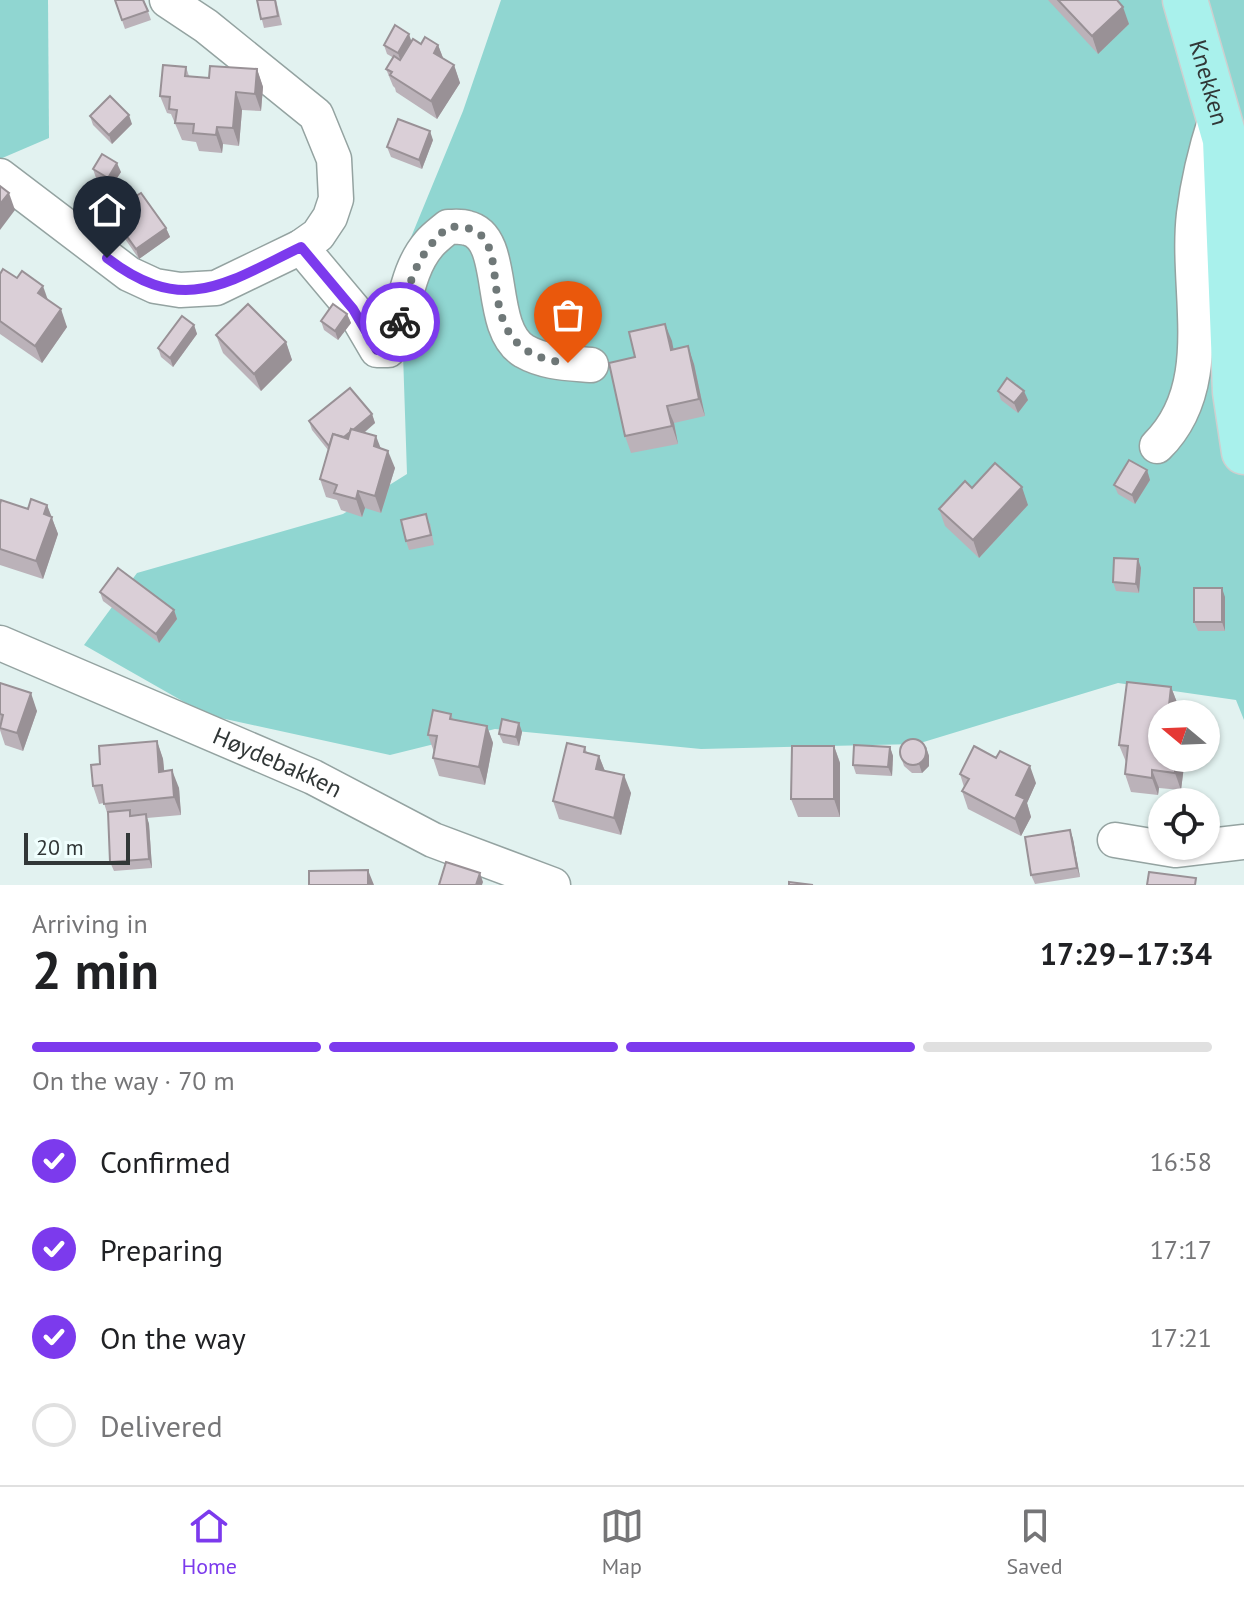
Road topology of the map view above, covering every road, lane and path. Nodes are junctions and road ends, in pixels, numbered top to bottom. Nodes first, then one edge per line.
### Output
1 (167, 0) edge
2 (1185, 0) edge
3 (1217, 114) junction
4 (0, 176) edge
5 (1235, 182) edge
6 (301, 247) junction
7 (591, 365) dead end
8 (1157, 446) dead end
9 (1244, 452) edge
10 (0, 643) edge
11 (1115, 840) dead end
12 (1244, 842) edge
13 (553, 885) edge

1 - 6 street
2 - 3 main road, Knekken
3 - 5 main road, Knekken
3 - 8 street
4 - 6 street
5 - 9 main road, Knekken
6 - 7 street
10 - 13 street, Høydebakken
11 - 12 street

